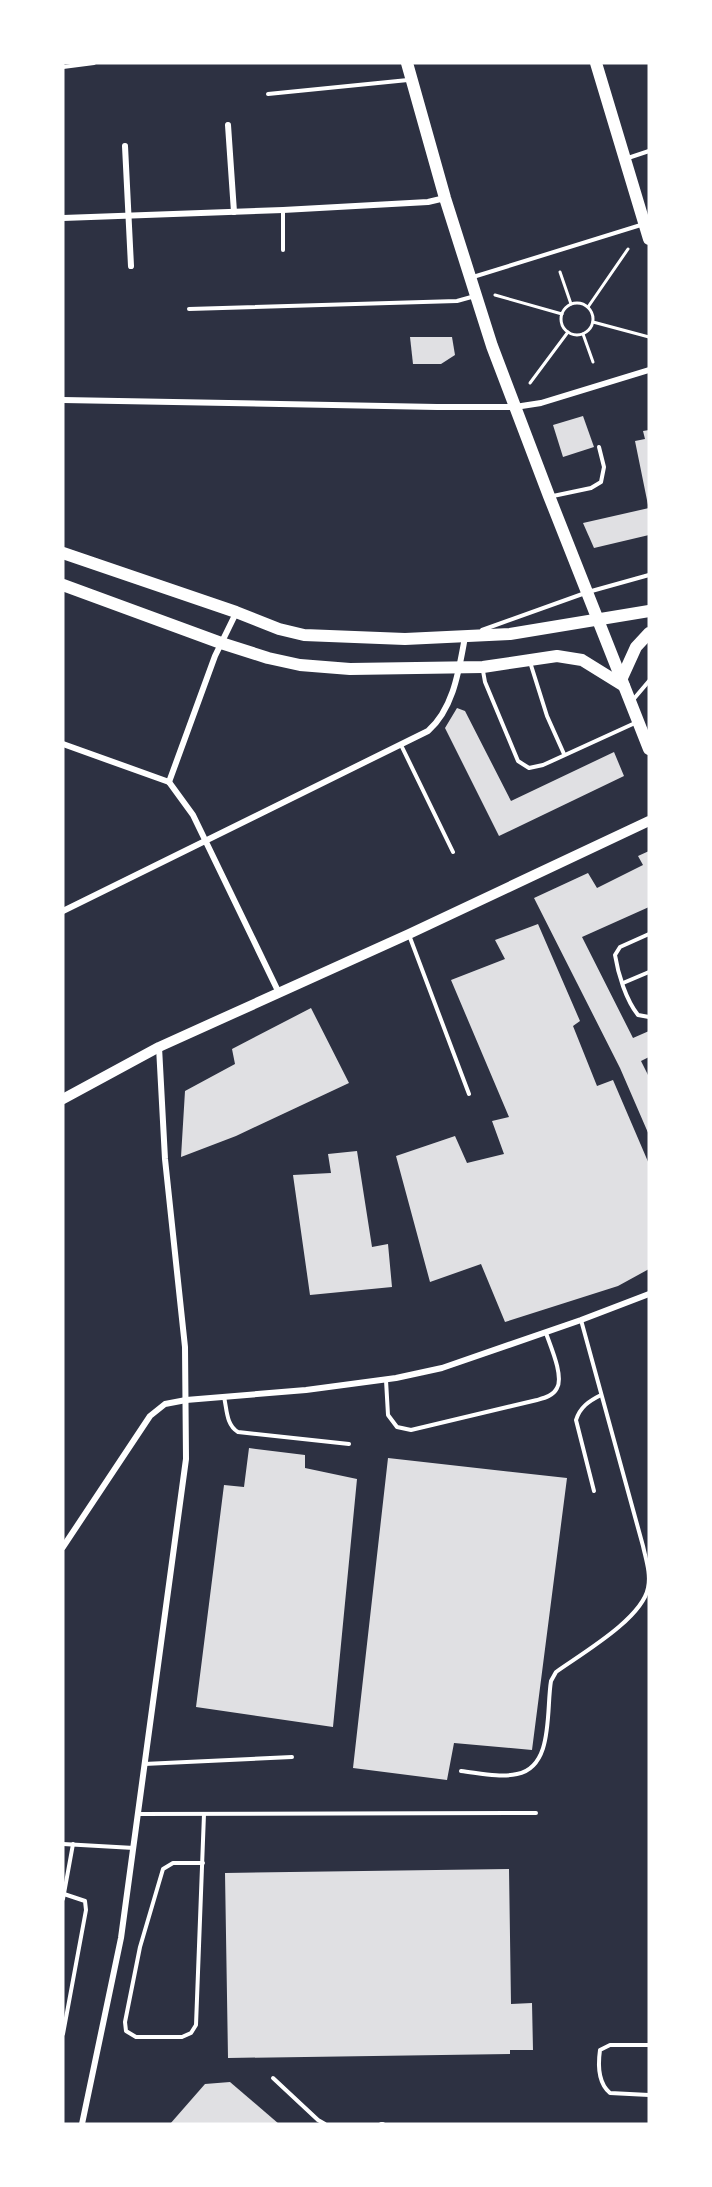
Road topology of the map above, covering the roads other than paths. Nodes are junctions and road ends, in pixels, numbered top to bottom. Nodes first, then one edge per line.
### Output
1 (94, 63) edge
2 (407, 63) edge
3 (596, 63) edge
4 (63, 67) edge
5 (412, 80) junction
6 (268, 94) dead end
7 (228, 125) dead end
8 (125, 146) dead end
9 (649, 151) edge
10 (624, 159) junction
11 (445, 198) junction
12 (283, 210) junction
13 (234, 212) junction
14 (129, 216) junction
15 (63, 218) edge
16 (645, 224) junction
17 (649, 239) edge
18 (283, 250) dead end
19 (131, 266) dead end
20 (470, 278) junction
21 (476, 296) junction
22 (189, 309) dead end
23 (649, 370) edge
24 (63, 400) edge
25 (515, 407) junction
26 (599, 447) dead end
27 (549, 496) junction
28 (63, 549) edge
29 (63, 554) edge
30 (649, 575) edge
31 (63, 585) edge
32 (588, 592) junction
33 (649, 611) edge
34 (236, 612) junction
35 (598, 619) junction
36 (649, 633) edge
37 (465, 637) junction
38 (221, 643) junction
39 (530, 660) junction
40 (459, 667) junction
41 (483, 667) junction
42 (649, 681) edge
43 (622, 683) junction
44 (630, 703) junction
45 (642, 724) edge
46 (63, 744) edge
47 (401, 745) junction
48 (649, 749) edge
49 (564, 754) junction
50 (169, 782) junction
51 (649, 821) edge
52 (206, 840) junction
53 (453, 852) dead end
54 (63, 911) edge
55 (409, 934) junction
56 (649, 934) edge
57 (649, 972) edge
58 (623, 983) junction
59 (279, 994) junction
60 (649, 1017) edge
61 (159, 1047) junction
62 (470, 1094) dead end
63 (63, 1100) edge
64 (649, 1294) edge
65 (581, 1320) junction
66 (545, 1332) junction
67 (386, 1380) junction
68 (601, 1395) junction
69 (224, 1396) junction
70 (186, 1400) junction
71 (349, 1444) dead end
72 (594, 1491) dead end
73 (63, 1547) edge
74 (292, 1757) dead end
75 (144, 1764) junction
76 (461, 1771) dead end
77 (536, 1813) dead end
78 (139, 1814) junction
79 (204, 1814) junction
80 (63, 1844) edge
81 (73, 1844) junction
82 (135, 1848) junction
83 (203, 1863) junction
84 (64, 1896) edge
85 (63, 2034) edge
86 (649, 2045) edge
87 (273, 2078) dead end
88 (649, 2095) edge
89 (82, 2124) edge
90 (325, 2124) edge

1 - 4 lane
2 - 5 main road
3 - 10 main road
5 - 6 lane
5 - 11 main road
7 - 13 street
8 - 14 street
9 - 10 lane
10 - 16 main road
11 - 12 street
11 - 20 main road
12 - 13 street
12 - 18 lane
13 - 14 street
14 - 15 street
14 - 19 street
16 - 17 main road
16 - 20 lane
20 - 21 main road
21 - 22 lane
21 - 25 main road
23 - 25 street
24 - 25 street
25 - 27 main road
26 - 27 lane
27 - 32 main road
28 - 29 lane
29 - 34 main road
30 - 32 lane
31 - 38 main road
32 - 35 main road
32 - 37 lane
33 - 35 main road
34 - 37 main road
34 - 38 street
35 - 37 main road
35 - 43 main road
36 - 43 main road
37 - 40 street
38 - 40 main road
38 - 50 street
39 - 41 main road
39 - 43 main road
39 - 49 lane
40 - 41 main road
40 - 47 street
41 - 49 lane
42 - 44 lane
43 - 44 main road
44 - 45 main road
45 - 48 main road
45 - 49 lane
46 - 50 street
47 - 52 street
47 - 53 lane
50 - 52 street
51 - 55 street
52 - 54 street
52 - 59 street
55 - 59 street
55 - 62 lane
56 - 58 lane
57 - 58 lane
58 - 60 lane
59 - 61 street
61 - 63 street
61 - 70 street
64 - 65 street
65 - 66 street
65 - 68 lane
66 - 67 street
66 - 67 lane
67 - 69 street
68 - 72 lane
68 - 76 lane
69 - 70 street
69 - 71 lane
70 - 73 street
70 - 75 street
74 - 75 lane
75 - 78 street
77 - 79 lane
78 - 79 lane
78 - 82 street
79 - 83 lane
80 - 81 lane
81 - 82 lane
81 - 84 lane
82 - 89 street
83 - 83 lane
84 - 85 lane
86 - 88 lane
87 - 90 lane

